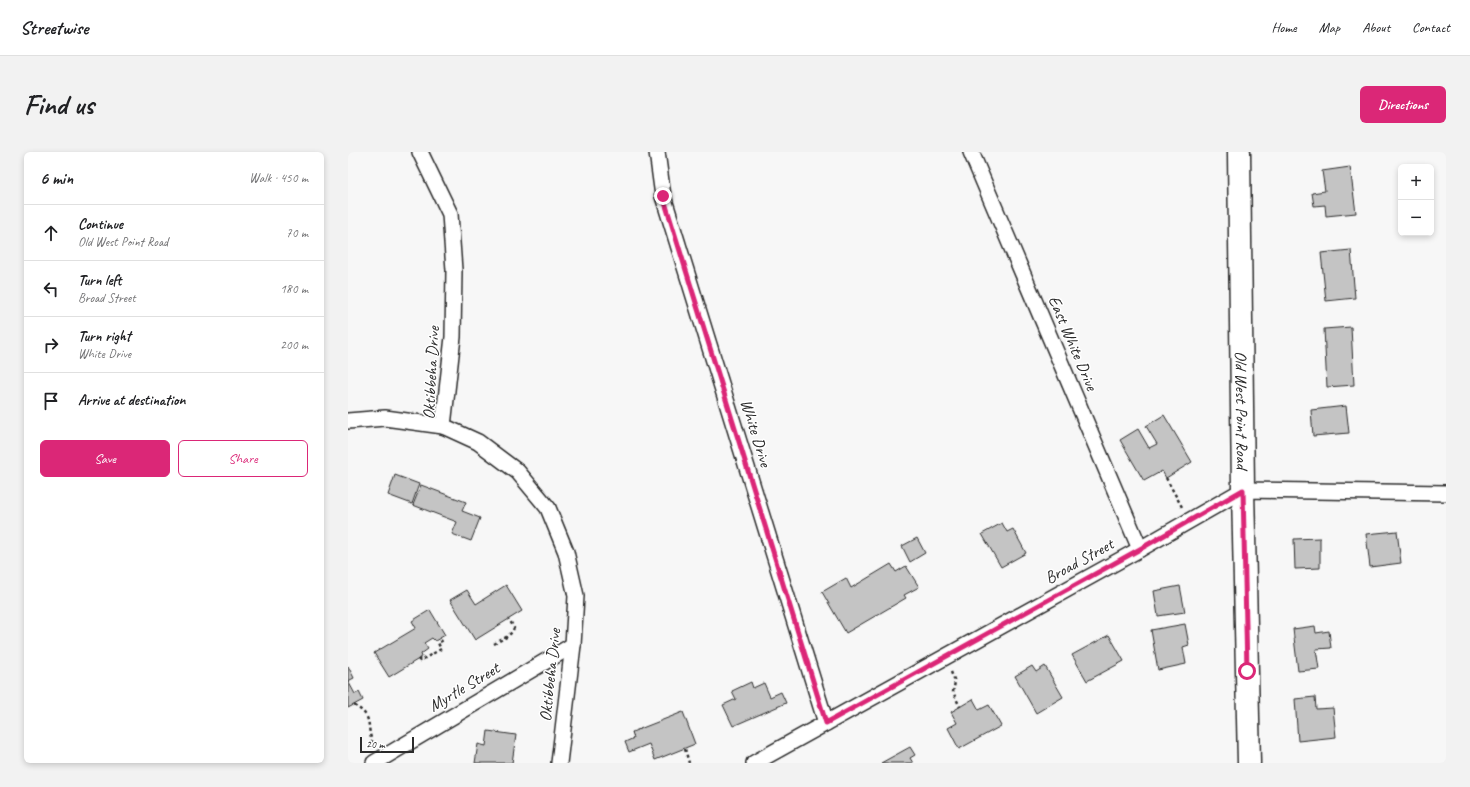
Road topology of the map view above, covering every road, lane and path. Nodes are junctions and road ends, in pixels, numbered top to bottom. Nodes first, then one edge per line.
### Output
1 (420, 152) edge
2 (656, 152) edge
3 (971, 152) edge
4 (1239, 152) edge
5 (348, 421) edge
6 (443, 426) junction
7 (1166, 478) dead end
8 (1243, 490) junction
9 (1446, 493) edge
10 (1190, 520) junction
11 (1140, 549) junction
12 (509, 619) dead end
13 (445, 639) dead end
14 (494, 644) dead end
15 (573, 644) junction
16 (418, 659) dead end
17 (943, 659) junction
18 (354, 705) dead end
19 (960, 707) dead end
20 (826, 723) junction
21 (373, 744) dead end
22 (685, 749) dead end
23 (374, 763) edge
24 (559, 763) edge
25 (689, 763) edge
26 (754, 763) edge
27 (1249, 763) edge

1 - 6 street, Oktibbeha Drive
2 - 20 street, White Drive
3 - 11 street, East White Drive
4 - 8 street, Old West Point Road
5 - 6 street
6 - 15 street, Oktibbeha Drive
7 - 10 path
8 - 9 street
8 - 10 street, Broad Street
8 - 27 street, Old West Point Road
10 - 11 street, Broad Street
11 - 17 street, Broad Street
12 - 14 path
13 - 16 path
15 - 23 street, Myrtle Street
15 - 24 street, Oktibbeha Drive
17 - 19 path
17 - 20 street, Broad Street
18 - 21 path
20 - 26 street, Broad Street
22 - 25 path

